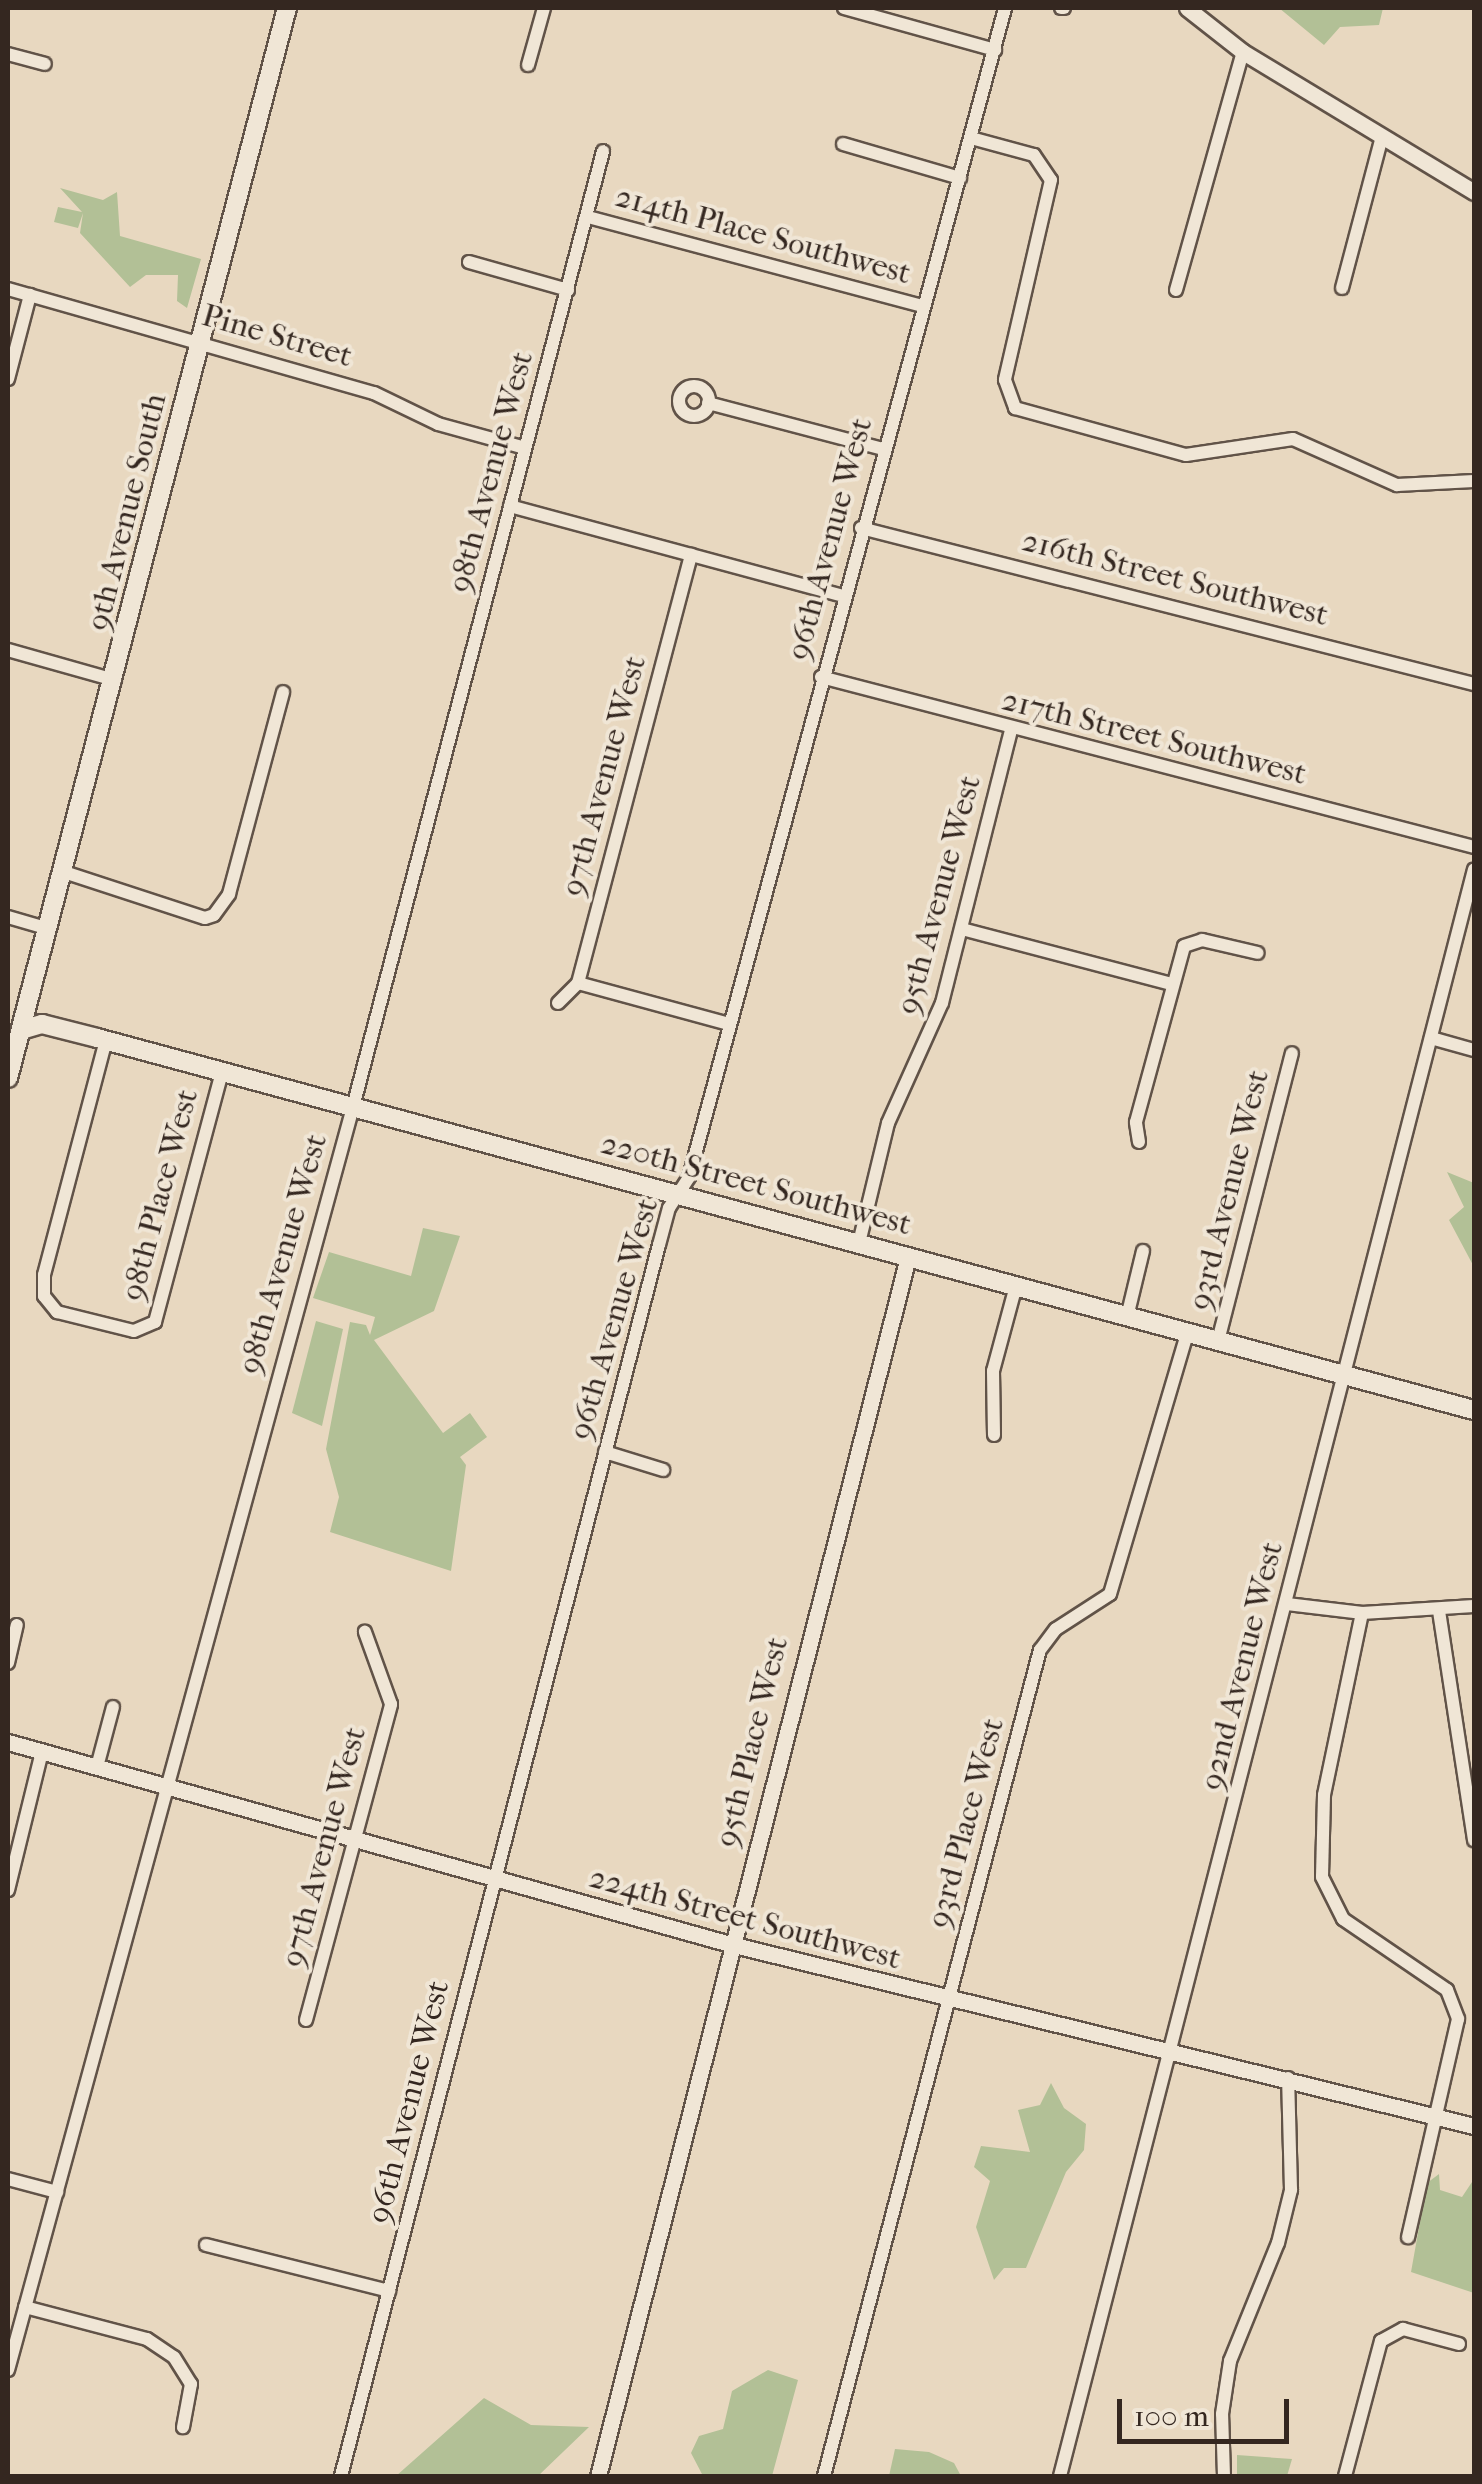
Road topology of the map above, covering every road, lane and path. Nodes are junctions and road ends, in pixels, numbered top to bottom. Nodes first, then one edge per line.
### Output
1 (287, 8) edge
2 (544, 8) edge
3 (844, 8) edge
4 (1006, 8) edge
5 (1187, 8) edge
6 (994, 50) junction
7 (1243, 52) junction
8 (8, 54) edge
9 (45, 64) dead end
10 (528, 65) dead end
11 (1382, 137) junction
12 (971, 138) junction
13 (843, 144) dead end
14 (603, 151) dead end
15 (960, 178) junction
16 (1474, 192) edge
17 (588, 217) junction
18 (469, 262) dead end
19 (1342, 288) dead end
20 (8, 290) edge
21 (568, 290) junction
22 (1176, 290) dead end
23 (30, 295) junction
24 (923, 306) junction
25 (202, 344) junction
26 (8, 379) edge
27 (708, 404) dead end
28 (525, 448) junction
29 (882, 449) junction
30 (1474, 481) edge
31 (510, 506) junction
32 (861, 528) junction
33 (691, 555) junction
34 (843, 596) junction
35 (8, 650) edge
36 (821, 678) junction
37 (115, 680) junction
38 (1474, 684) edge
39 (282, 692) dead end
40 (1011, 730) junction
41 (1474, 847) edge
42 (1474, 869) edge
43 (64, 872) junction
44 (8, 918) edge
45 (962, 929) junction
46 (49, 930) junction
47 (1258, 953) dead end
48 (578, 983) junction
49 (1171, 984) junction
50 (558, 1003) dead end
51 (730, 1024) junction
52 (14, 1033) edge
53 (1431, 1038) junction
54 (106, 1040) junction
55 (1474, 1050) edge
56 (1292, 1053) dead end
57 (222, 1072) junction
58 (8, 1078) edge
59 (353, 1107) junction
60 (1139, 1142) dead end
61 (678, 1194) junction
62 (859, 1244) junction
63 (1144, 1251) dead end
64 (908, 1257) junction
65 (1016, 1286) junction
66 (1127, 1317) junction
67 (1188, 1334) junction
68 (1218, 1341) junction
69 (1343, 1375) junction
70 (1474, 1410) edge
71 (994, 1435) dead end
72 (605, 1452) junction
73 (663, 1470) dead end
74 (1288, 1604) junction
75 (1474, 1606) edge
76 (1439, 1610) junction
77 (1362, 1613) junction
78 (17, 1624) dead end
79 (365, 1632) dead end
80 (8, 1663) edge
81 (114, 1707) dead end
82 (8, 1742) edge
83 (42, 1752) junction
84 (97, 1767) junction
85 (166, 1787) junction
86 (354, 1840) junction
87 (1474, 1840) edge
88 (494, 1880) junction
89 (8, 1890) edge
90 (730, 1944) junction
91 (948, 1999) junction
92 (1474, 1999) edge
93 (1457, 2004) junction
94 (306, 2020) dead end
95 (1169, 2052) junction
96 (1288, 2078) junction
97 (1439, 2117) junction
98 (1474, 2126) edge
99 (8, 2179) edge
100 (56, 2192) junction
101 (1408, 2237) dead end
102 (206, 2244) dead end
103 (389, 2291) junction
104 (25, 2307) junction
105 (1459, 2344) dead end
106 (8, 2370) edge
107 (183, 2427) dead end
108 (342, 2476) edge
109 (598, 2476) edge
110 (824, 2476) edge
111 (1060, 2476) edge
112 (1224, 2476) edge
113 (1345, 2476) edge

1 - 25 main road, 9th Avenue South
2 - 10 street
3 - 6 street
4 - 6 street, 96th Avenue West
5 - 7 street
6 - 12 street, 96th Avenue West
7 - 11 street
7 - 22 street
8 - 9 street
11 - 16 street
11 - 19 street
12 - 15 street, 96th Avenue West
12 - 30 street
13 - 15 street
14 - 17 street, 98th Avenue West
15 - 24 street, 96th Avenue West
17 - 21 street, 98th Avenue West
17 - 24 street, 214th Place Southwest
18 - 21 street
20 - 23 street, Pine Street
21 - 28 street, 98th Avenue West
23 - 25 street, Pine Street
23 - 26 street
24 - 29 street, 96th Avenue West
25 - 28 street, Pine Street
25 - 37 main road, 9th Avenue South
27 - 29 street
28 - 31 street, 98th Avenue West
29 - 32 street, 96th Avenue West
31 - 33 street
31 - 59 street, 98th Avenue West
32 - 34 street, 96th Avenue West
32 - 38 street, 216th Street Southwest
33 - 34 street
33 - 48 street, 97th Avenue West
34 - 36 street, 96th Avenue West
35 - 37 street
36 - 40 street, 217th Street Southwest
36 - 51 street, 96th Avenue West
37 - 43 main road, 9th Avenue South
39 - 43 street
40 - 41 street, 217th Street Southwest
40 - 45 street, 95th Avenue West
42 - 53 street, 92nd Avenue West
43 - 46 main road, 9th Avenue South
44 - 46 street
45 - 49 street
45 - 62 street, 95th Avenue West
46 - 52 main road, 9th Avenue South
47 - 49 street
48 - 50 street
48 - 51 street
49 - 60 street
51 - 61 street, 96th Avenue West
52 - 54 main road, 220th Street Southwest
52 - 58 main road, 9th Avenue South
53 - 55 street
53 - 69 street, 92nd Avenue West
54 - 57 main road, 220th Street Southwest
54 - 57 street, 98th Place West
56 - 68 street, 93rd Avenue West
57 - 59 main road, 220th Street Southwest
59 - 61 main road, 220th Street Southwest
59 - 85 street, 98th Avenue West
61 - 62 main road, 220th Street Southwest
61 - 72 street, 96th Avenue West
62 - 64 main road, 220th Street Southwest
63 - 66 street
64 - 65 main road, 220th Street Southwest
64 - 90 street, 95th Place West
65 - 66 main road, 220th Street Southwest
65 - 71 street
66 - 67 main road, 220th Street Southwest
67 - 68 main road, 220th Street Southwest
67 - 91 street, 93rd Place West
68 - 69 main road, 220th Street Southwest
69 - 70 main road, 220th Street Southwest
69 - 74 street, 92nd Avenue West
72 - 73 street
72 - 88 street, 96th Avenue West
74 - 77 street
74 - 95 street, 92nd Avenue West
75 - 76 street
76 - 77 street
76 - 87 street
77 - 93 street
78 - 80 street
79 - 86 street, 97th Avenue West
81 - 84 street
82 - 83 street, 224th Street Southwest
83 - 84 street, 224th Street Southwest
83 - 89 street
84 - 85 street, 224th Street Southwest
85 - 86 street, 224th Street Southwest
85 - 100 street, 98th Avenue West
86 - 88 street, 224th Street Southwest
86 - 94 street, 97th Avenue West
88 - 90 street, 224th Street Southwest
88 - 103 street, 96th Avenue West
90 - 91 street, 224th Street Southwest
90 - 109 street, 95th Place West
91 - 95 street, 224th Street Southwest
91 - 110 street, 93rd Place West
92 - 93 street
93 - 97 street
95 - 96 street, 224th Street Southwest
95 - 111 street, 92nd Avenue West
96 - 97 street, 224th Street Southwest
96 - 112 street
97 - 98 street, 224th Street Southwest
97 - 101 street
99 - 100 street
100 - 104 street, 98th Avenue West
102 - 103 street
103 - 108 street, 96th Avenue West
104 - 106 street, 98th Avenue West
104 - 107 street
105 - 113 street

